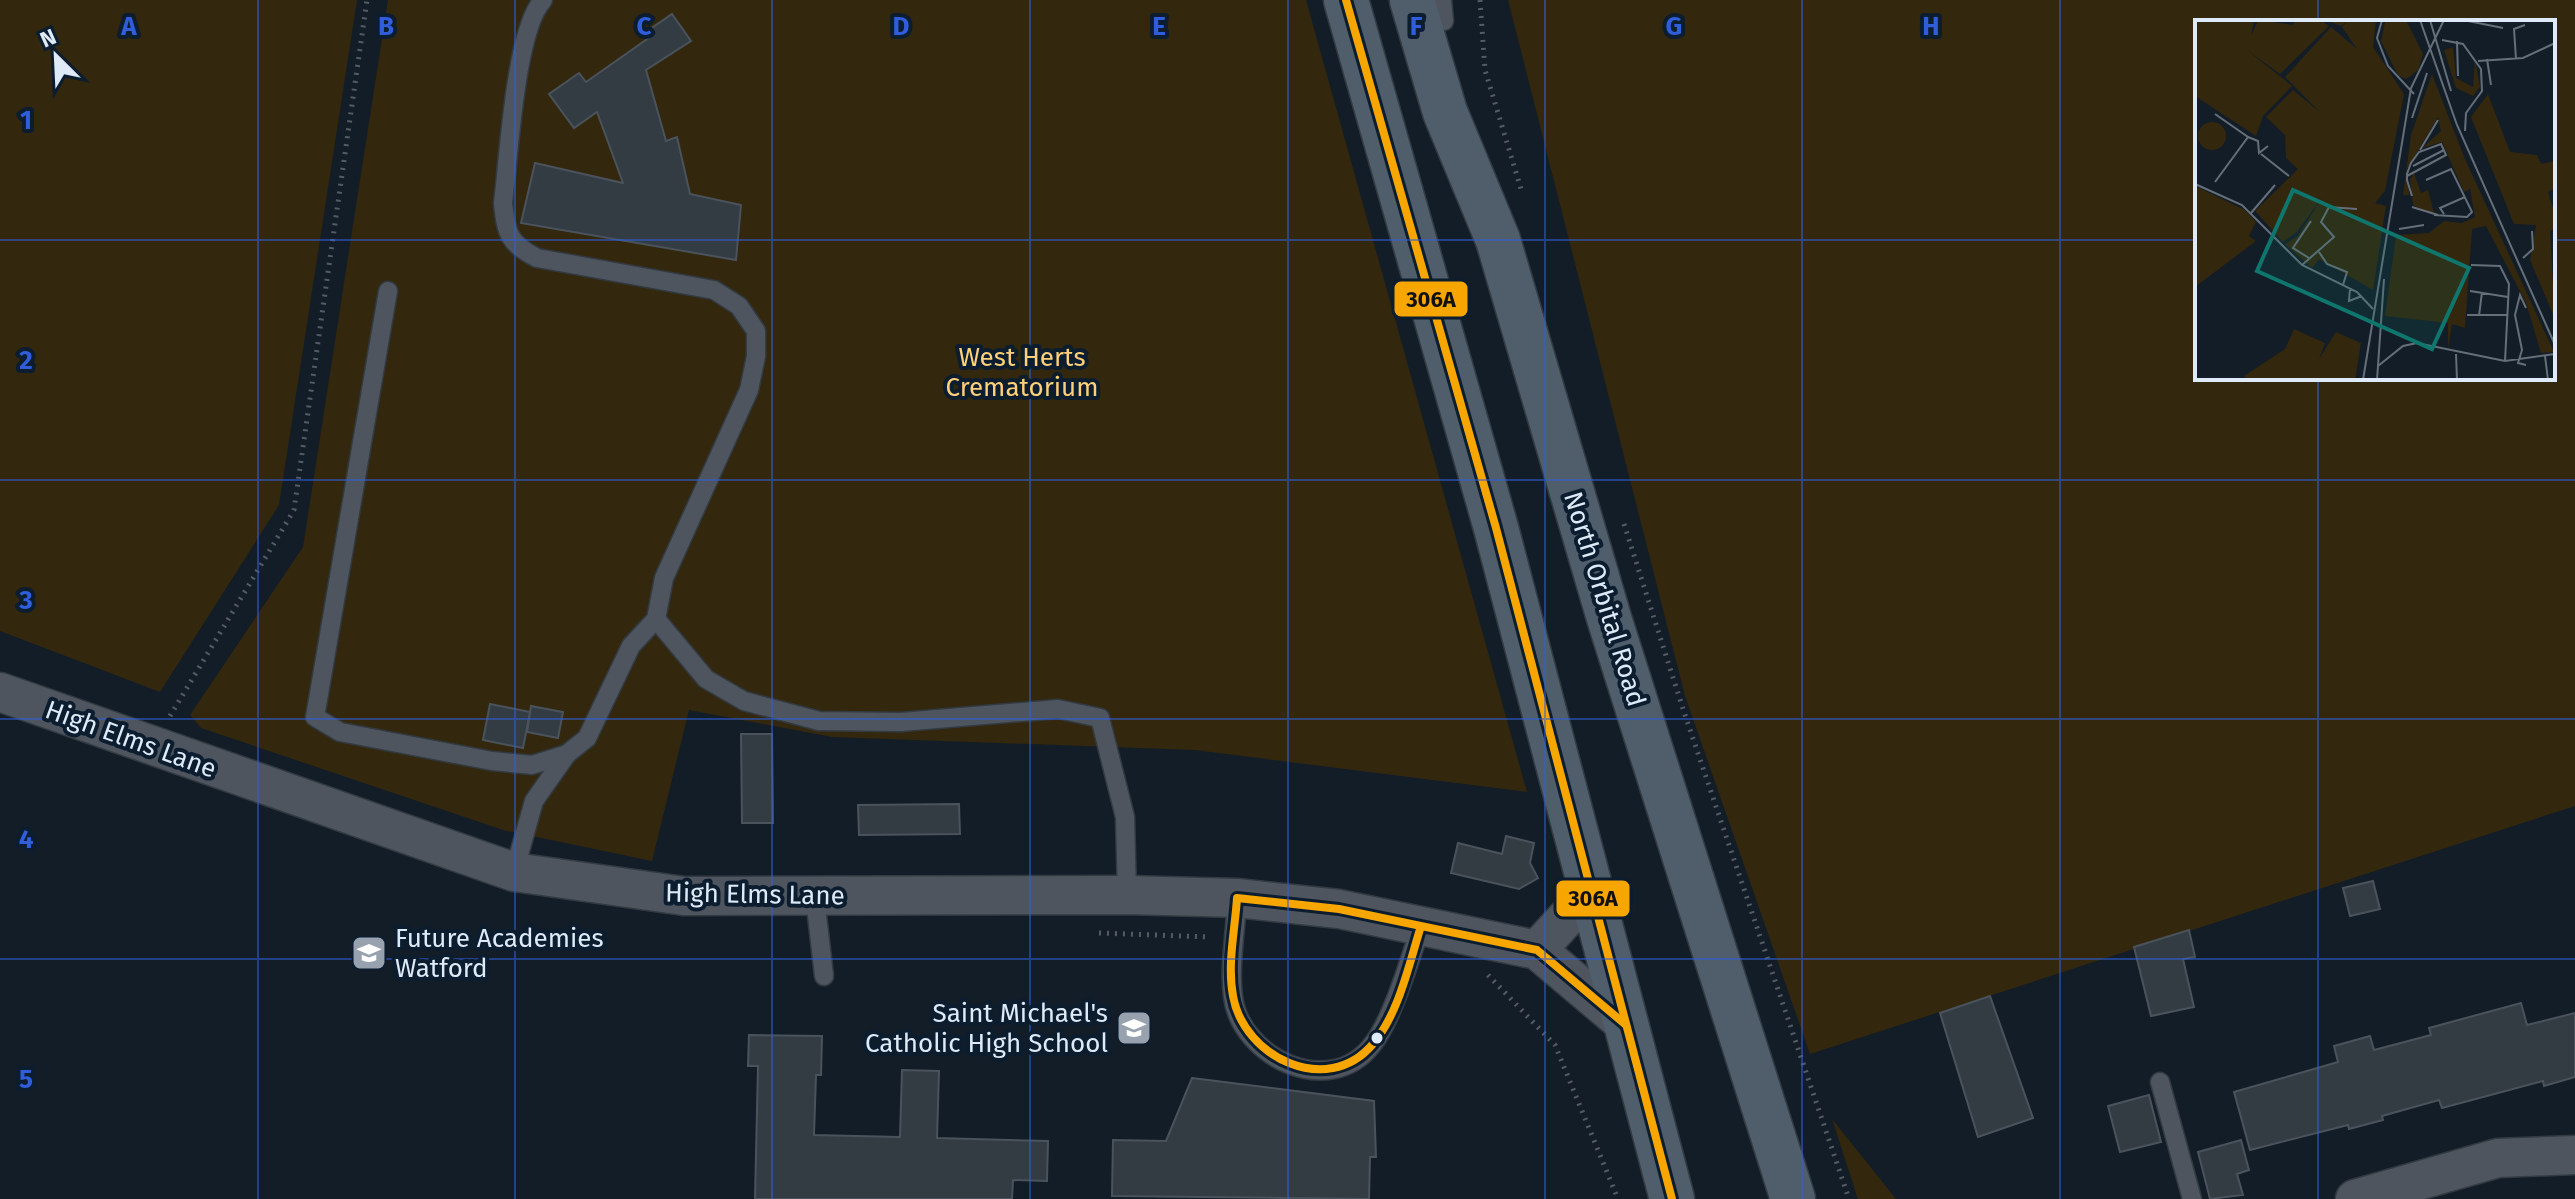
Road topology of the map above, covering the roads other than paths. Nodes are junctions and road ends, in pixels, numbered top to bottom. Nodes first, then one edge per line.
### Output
1 (543, 0) edge
2 (1346, 0) edge
3 (1443, 4) edge
4 (388, 291) dead end
5 (656, 619) junction
6 (0, 692) edge
7 (567, 754) junction
8 (514, 872) junction
9 (1591, 891) junction
10 (1127, 895) junction
11 (815, 898) junction
12 (1237, 898) junction
13 (1421, 926) junction
14 (1537, 950) junction
15 (824, 976) dead end
16 (1626, 1025) junction
17 (2160, 1082) dead end
18 (2575, 1155) edge
19 (1672, 1199) edge
20 (1793, 1199) edge
21 (2192, 1199) edge
22 (2355, 1199) edge

1 - 5 lane
2 - 9 highway
3 - 20 highway, North Orbital Road
4 - 7 lane
5 - 7 lane
5 - 10 lane
6 - 8 street, High Elms Lane
7 - 8 lane
8 - 11 street, High Elms Lane
9 - 14 street
9 - 16 highway
10 - 11 street, High Elms Lane
10 - 12 street, High Elms Lane
11 - 15 lane
12 - 13 street, High Elms Lane
12 - 13 lane
13 - 14 street, High Elms Lane
14 - 16 street, High Elms Lane
16 - 19 highway
17 - 21 lane
18 - 22 street

